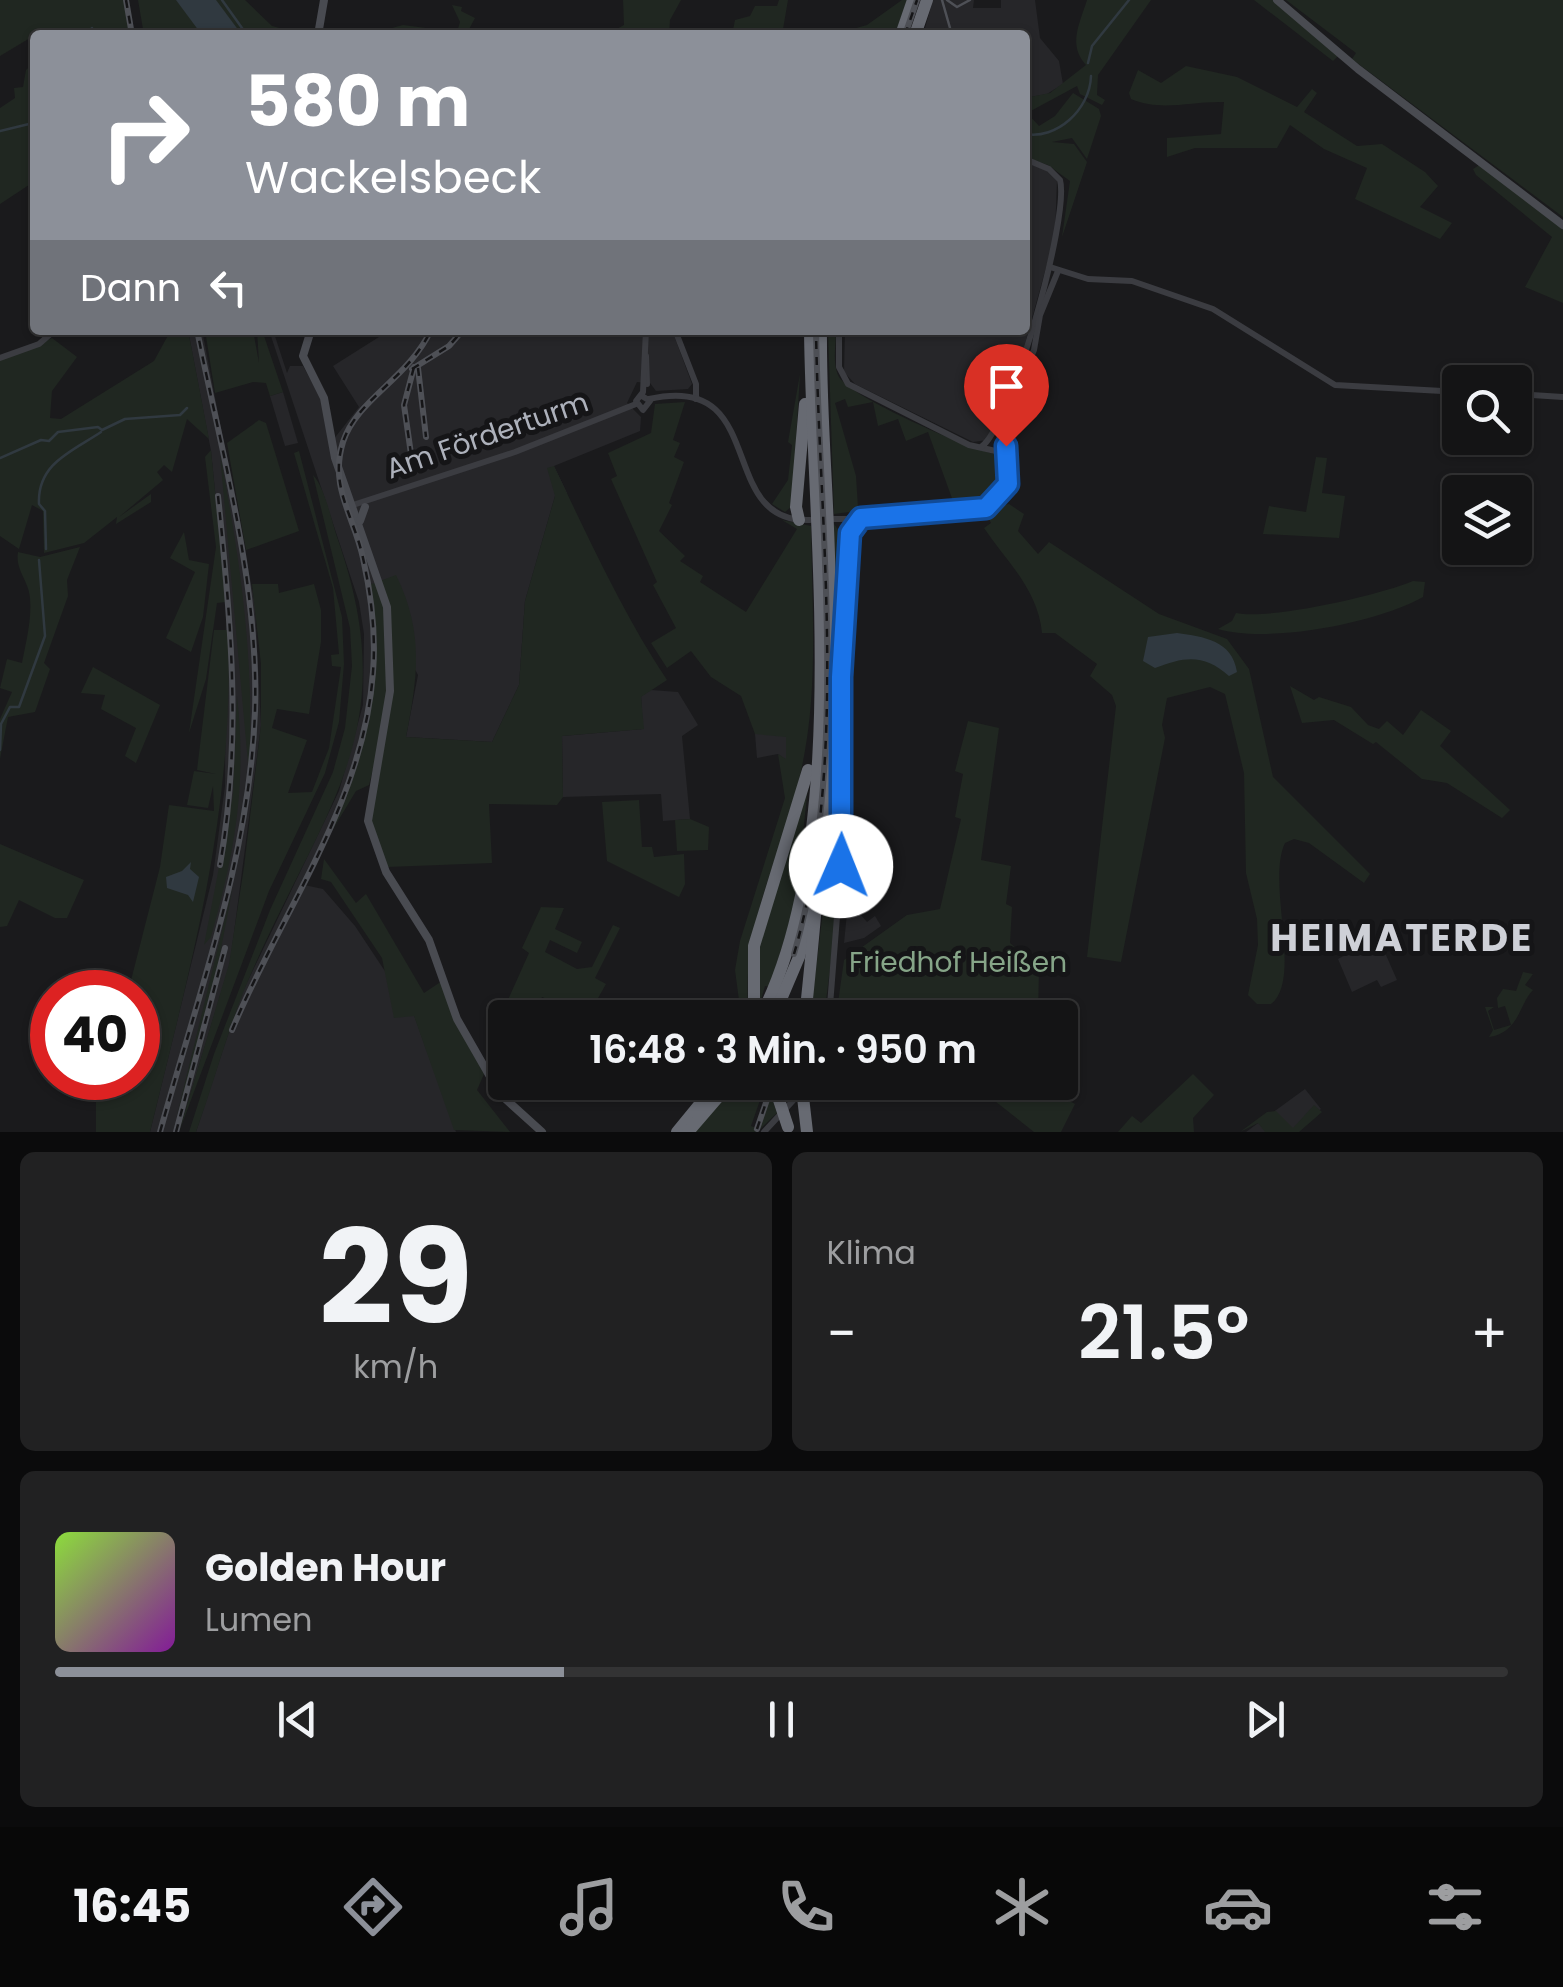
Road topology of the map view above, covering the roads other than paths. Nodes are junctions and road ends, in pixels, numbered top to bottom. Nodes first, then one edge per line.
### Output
1 (324, 0) edge
2 (913, 0) edge
3 (926, 0) edge
4 (1277, 0) edge
5 (319, 30) edge
6 (903, 30) edge
7 (917, 30) edge
8 (1030, 162) edge
9 (1563, 225) edge
10 (1054, 269) junction
11 (49, 335) edge
12 (309, 335) edge
13 (645, 335) edge
14 (677, 335) edge
15 (811, 335) edge
16 (821, 335) edge
17 (839, 335) edge
18 (644, 340) junction
19 (816, 357) junction
20 (0, 358) edge
21 (642, 372) junction
22 (647, 383) junction
23 (1442, 391) edge
24 (1532, 395) edge
25 (666, 396) junction
26 (1563, 397) edge
27 (696, 398) junction
28 (647, 399) junction
29 (637, 407) junction
30 (1007, 408) junction
31 (615, 414) junction
32 (981, 446) junction
33 (1002, 452) junction
34 (374, 498) junction
35 (365, 507) junction
36 (354, 508) junction
37 (798, 516) joint
38 (849, 518) junction
39 (861, 518) junction
40 (360, 522) junction
41 (849, 536) junction
42 (816, 728) junction
43 (825, 817) junction
44 (754, 1000) edge
45 (766, 1000) edge
46 (780, 1000) edge
47 (807, 1000) edge
48 (830, 1000) edge
49 (703, 1100) edge
50 (715, 1100) edge
51 (779, 1100) edge
52 (792, 1100) edge
53 (805, 1100) edge
54 (789, 1129) edge
55 (542, 1132) edge
56 (677, 1132) edge
57 (688, 1132) edge
58 (764, 1132) edge
59 (807, 1132) edge

1 - 5 main road
2 - 6 highway
3 - 7 highway
4 - 9 main road
8 - 10 street
10 - 23 street
10 - 30 street
11 - 20 street
12 - 36 main road
13 - 18 street
14 - 27 street
15 - 19 highway
16 - 19 highway
17 - 32 street
18 - 21 street
18 - 22 street
19 - 37 highway
19 - 42 highway
19 - 43 highway
21 - 28 street
21 - 31 street
22 - 25 street
22 - 28 street
24 - 26 street
25 - 27 street, Am Förderturm
25 - 28 street, Am Förderturm
27 - 37 street
28 - 29 street, Am Förderturm
28 - 29 street, Am Förderturm
29 - 31 street, Am Förderturm
30 - 32 street
30 - 33 street
30 - 33 street
31 - 34 street, Am Förderturm
32 - 33 street
33 - 39 street
34 - 35 street, Am Förderturm
34 - 36 street, Am Förderturm
35 - 36 street, Am Förderturm
35 - 40 main road
36 - 40 main road
38 - 39 street
38 - 41 street
38 - 41 street
39 - 41 street
40 - 55 main road
41 - 48 street
42 - 44 highway
42 - 45 highway
43 - 46 highway
43 - 47 highway
49 - 56 highway
50 - 57 highway
51 - 54 highway, bridge
52 - 58 street
53 - 59 highway

